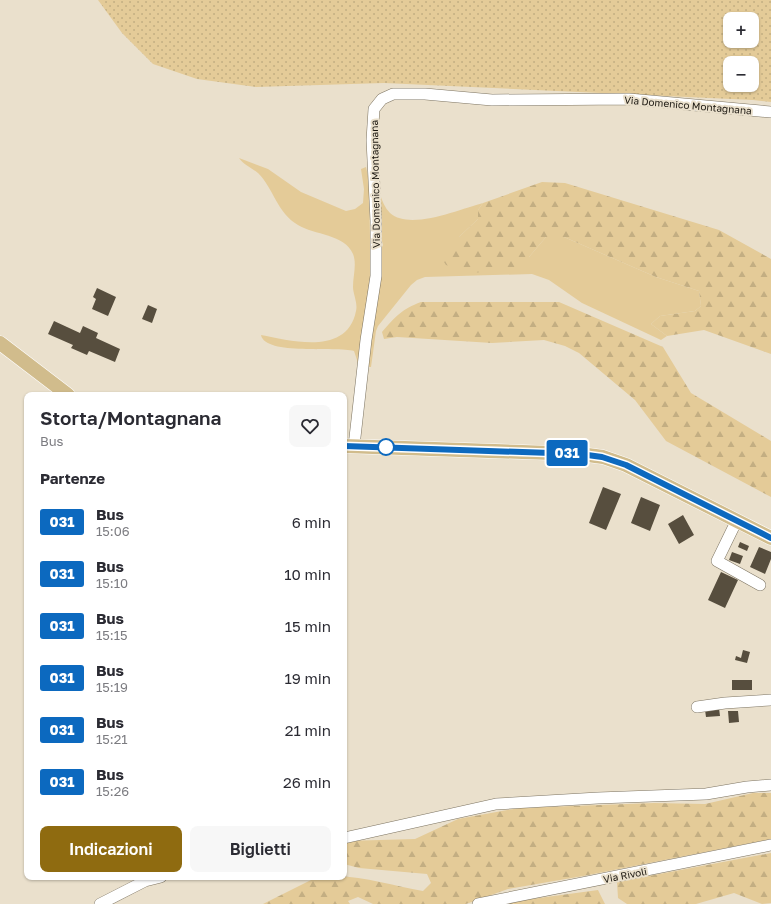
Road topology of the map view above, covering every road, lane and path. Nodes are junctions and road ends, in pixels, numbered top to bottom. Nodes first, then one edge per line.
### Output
1 (771, 112) edge
2 (0, 343) edge
3 (64, 392) edge
4 (349, 446) edge
5 (737, 520) junction
6 (771, 538) edge
7 (760, 585) dead end
8 (771, 700) edge
9 (697, 707) dead end
10 (771, 785) edge
11 (347, 837) edge
12 (771, 845) edge
13 (149, 880) edge
14 (100, 904) edge
15 (478, 904) edge

1 - 4 street, Via Domenico Montagnana
2 - 3 main road
4 - 5 main road
5 - 6 main road
5 - 7 street
8 - 9 street
10 - 11 street
12 - 15 street, Via Rivoli
13 - 14 street

